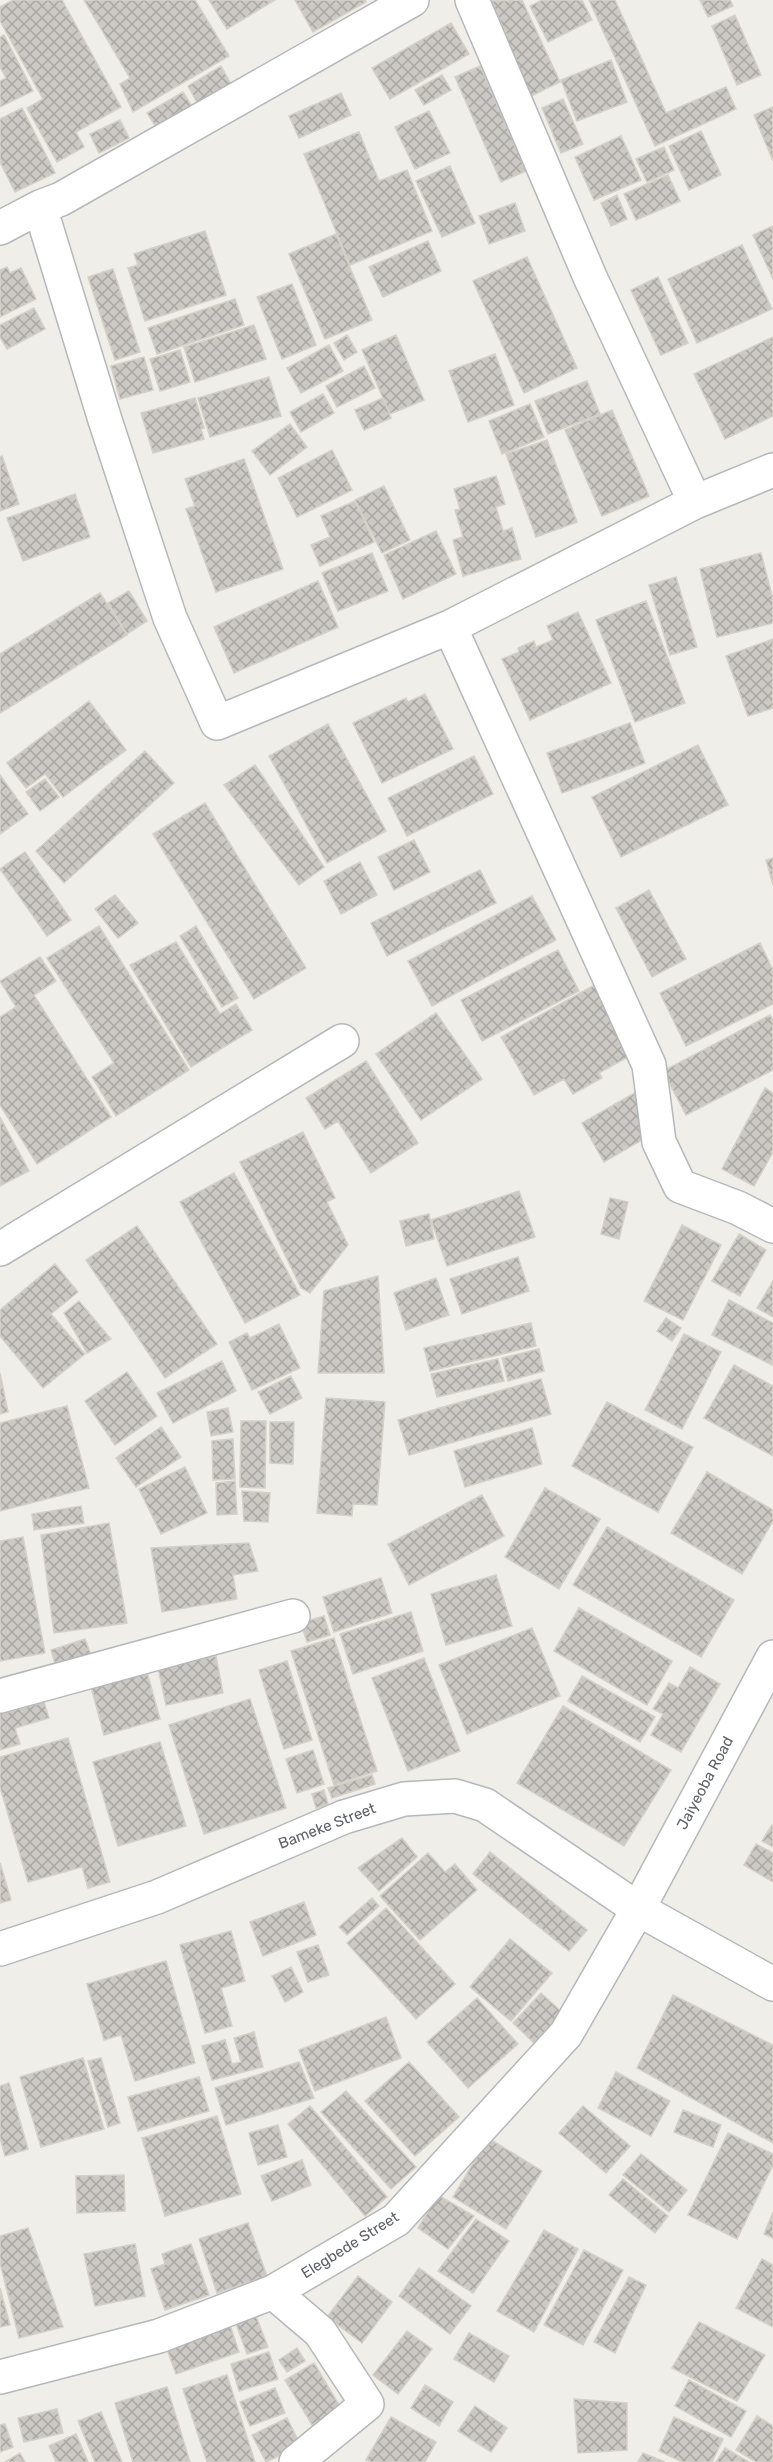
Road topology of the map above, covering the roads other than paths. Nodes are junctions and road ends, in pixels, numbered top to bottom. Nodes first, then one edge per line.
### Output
1 (412, 0) edge
2 (472, 0) edge
3 (40, 207) junction
4 (0, 228) edge
5 (773, 470) edge
6 (695, 502) junction
7 (450, 627) junction
8 (342, 1041) dead end
9 (773, 1226) edge
10 (0, 1249) edge
11 (293, 1616) dead end
12 (773, 1657) edge
13 (0, 1696) edge
14 (638, 1909) junction
15 (0, 1949) edge
16 (773, 1984) edge
17 (273, 2292) junction
18 (0, 2377) edge
19 (296, 2462) edge

1 - 3 street
2 - 6 street
3 - 4 street
3 - 7 street
5 - 6 street
6 - 7 street
7 - 9 street
8 - 10 street
11 - 13 street
12 - 14 street, Jaiyeoba Road
14 - 15 street, Bameke Street
14 - 16 street, Bameke Street
14 - 17 street, Elegbede Street
17 - 18 street, Elegbede Street
17 - 19 street

